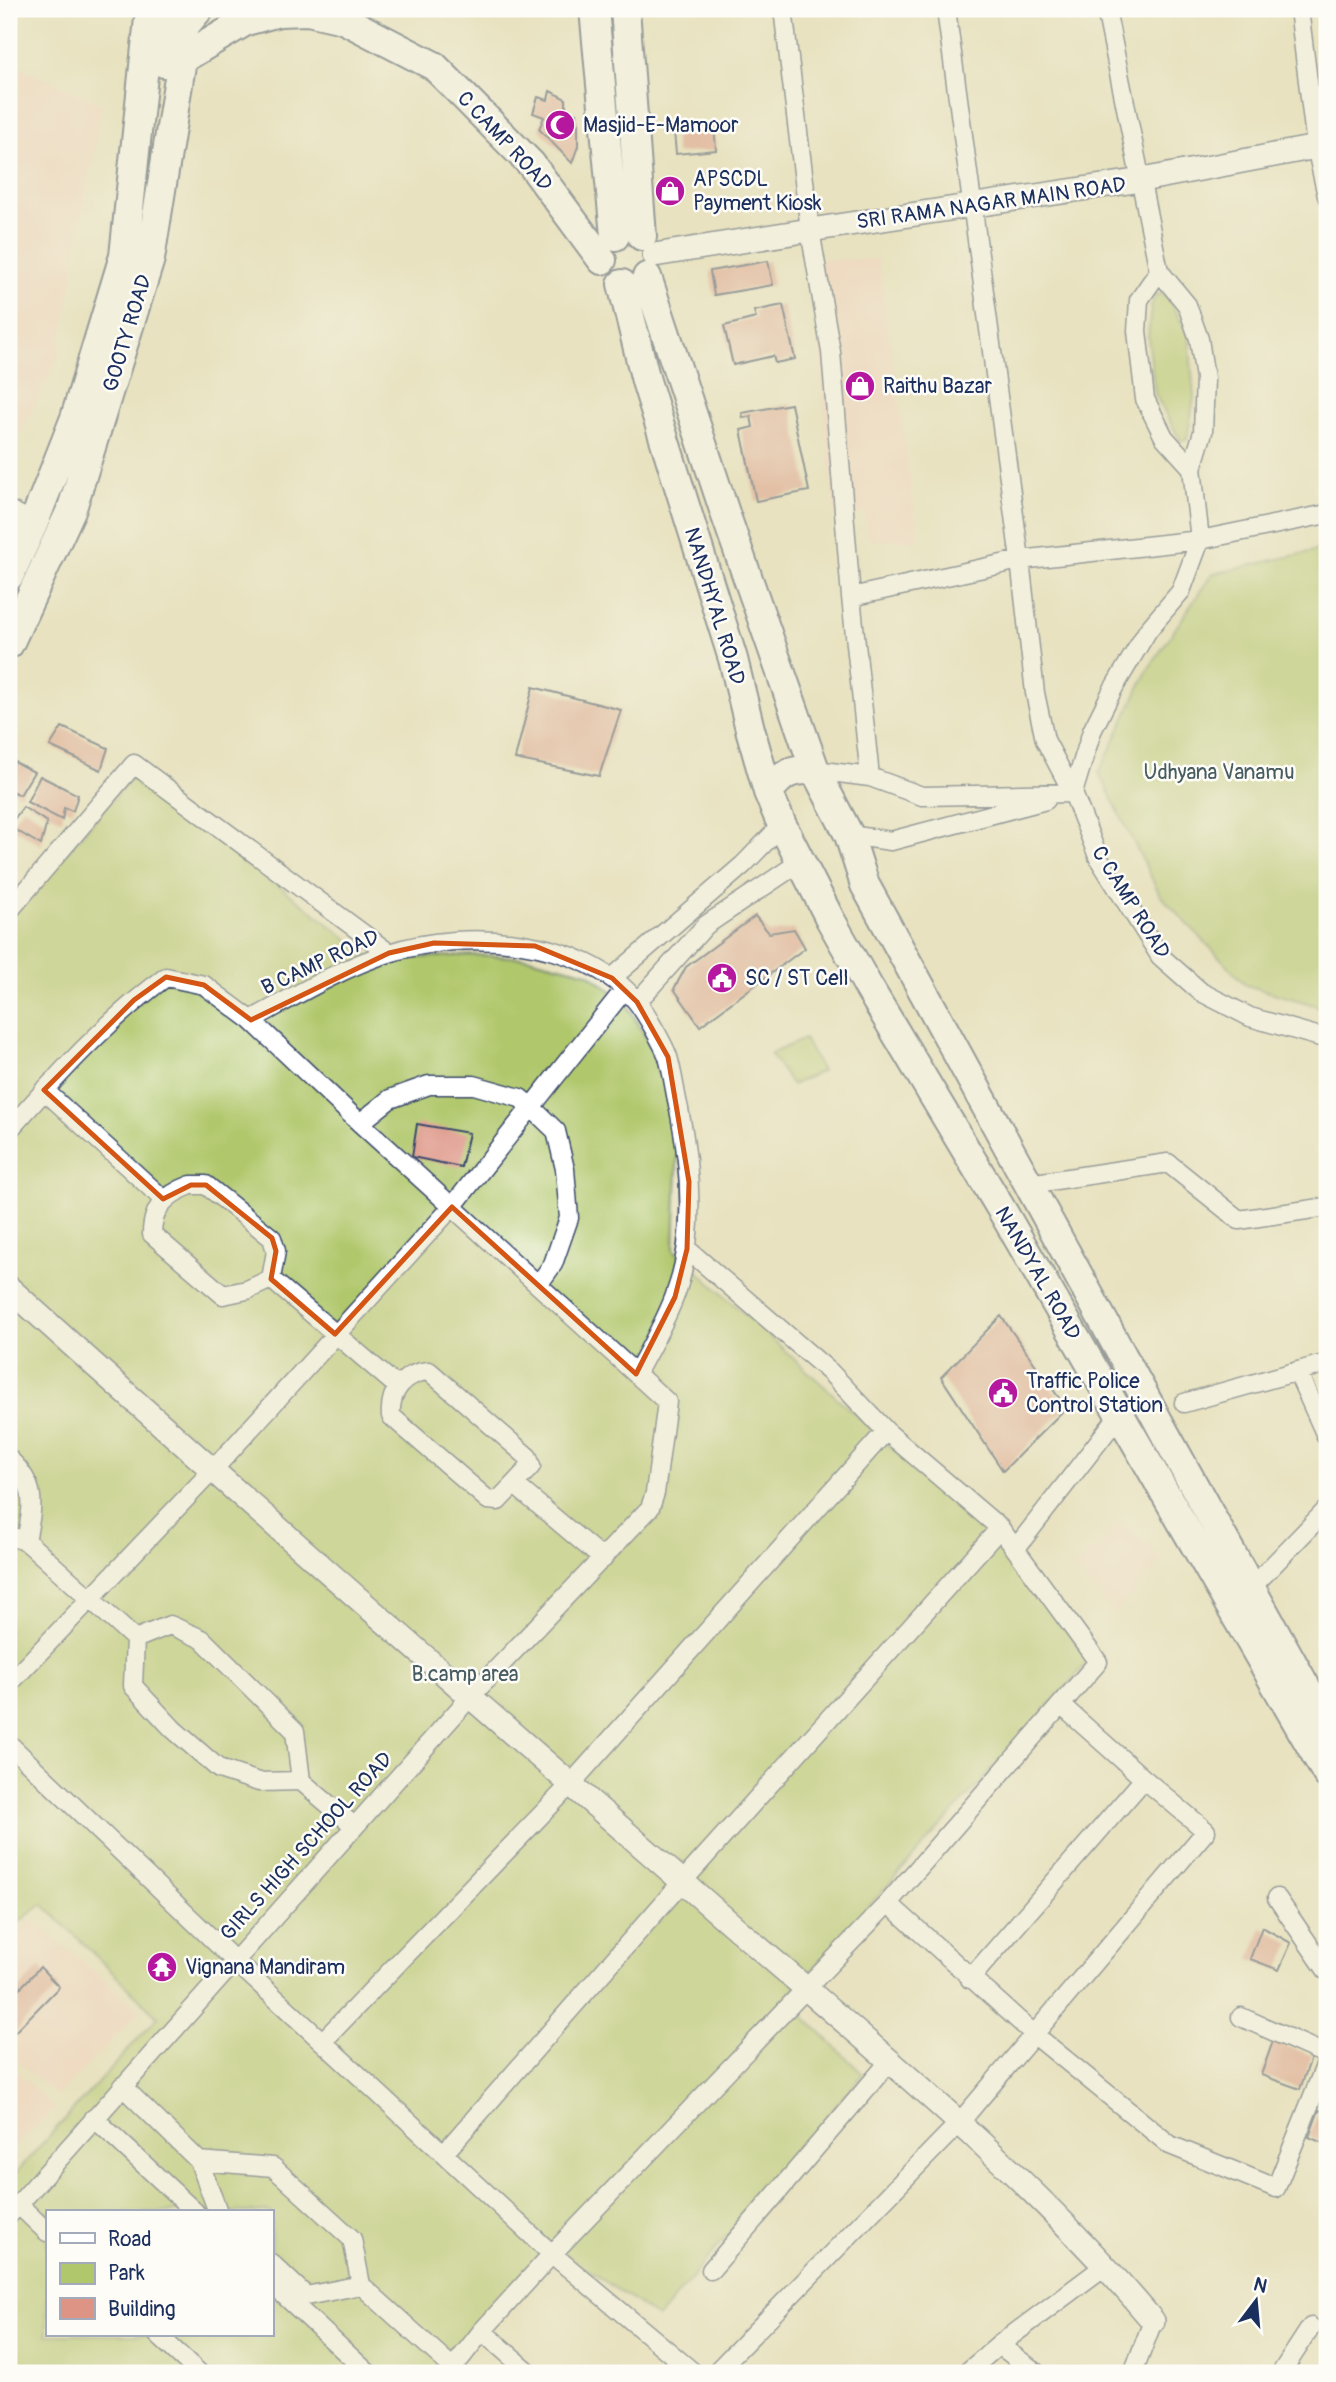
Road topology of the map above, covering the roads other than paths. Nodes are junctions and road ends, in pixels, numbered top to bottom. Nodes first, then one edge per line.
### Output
1 (150, 9) edge
2 (176, 9) edge
3 (199, 9) edge
4 (361, 9) edge
5 (594, 9) edge
6 (625, 9) edge
7 (783, 9) edge
8 (946, 9) edge
9 (1106, 9) edge
10 (1299, 9) edge
11 (177, 50) junction
12 (427, 62) junction
13 (145, 69) junction
14 (1321, 146) edge
15 (1142, 180) junction
16 (1327, 196) edge
17 (972, 205) junction
18 (810, 230) junction
19 (630, 258) junction
20 (1159, 271) junction
21 (1192, 468) junction
22 (9, 510) edge
23 (1327, 514) edge
24 (34, 522) junction
25 (1200, 540) junction
26 (1020, 560) junction
27 (9, 576) edge
28 (851, 597) junction
29 (9, 643) edge
30 (815, 770) junction
31 (870, 777) junction
32 (768, 792) junction
33 (1073, 793) junction
34 (782, 825) junction
35 (849, 835) junction
36 (800, 862) junction
37 (864, 885) junction
38 (9, 911) edge
39 (830, 919) junction
40 (389, 953) junction
41 (624, 990) junction
42 (251, 1020) junction
43 (1327, 1039) edge
44 (44, 1090) junction
45 (531, 1107) junction
46 (360, 1123) junction
47 (9, 1130) edge
48 (1029, 1184) junction
49 (163, 1199) junction
50 (452, 1206) junction
51 (1327, 1207) edge
52 (687, 1249) junction
53 (271, 1279) junction
54 (538, 1285) junction
55 (9, 1288) edge
56 (335, 1334) junction
57 (1327, 1363) edge
58 (1297, 1371) junction
59 (636, 1374) junction
60 (398, 1387) junction
61 (1184, 1403) dead end
62 (1120, 1414) junction
63 (886, 1431) junction
64 (1327, 1438) edge
65 (9, 1459) edge
66 (211, 1472) junction
67 (515, 1486) junction
68 (1327, 1509) edge
69 (1000, 1528) junction
70 (17, 1538) edge
71 (1016, 1548) junction
72 (603, 1559) junction
73 (1250, 1589) junction
74 (90, 1598) junction
75 (135, 1639) junction
76 (9, 1684) edge
77 (470, 1697) junction
78 (1060, 1705) junction
79 (1327, 1725) edge
80 (9, 1744) edge
81 (1327, 1774) edge
82 (1144, 1779) junction
83 (301, 1781) junction
84 (570, 1785) junction
85 (354, 1826) junction
86 (682, 1882) junction
87 (1277, 1898) dead end
88 (888, 1903) junction
89 (234, 1960) junction
90 (1327, 1971) edge
91 (970, 1979) junction
92 (806, 1990) junction
93 (1241, 2017) dead end
94 (1035, 2035) junction
95 (323, 2041) junction
96 (1327, 2055) edge
97 (889, 2062) junction
98 (1327, 2062) edge
99 (122, 2086) junction
100 (94, 2118) junction
101 (960, 2122) junction
102 (445, 2152) junction
103 (199, 2161) junction
104 (13, 2210) edge
105 (193, 2210) edge
106 (217, 2210) edge
107 (46, 2231) edge
108 (552, 2253) junction
109 (273, 2265) edge
110 (1106, 2265) junction
111 (711, 2270) dead end
112 (273, 2285) edge
113 (361, 2285) junction
114 (1153, 2322) joint
115 (1311, 2327) dead end
116 (482, 2331) junction
117 (159, 2336) edge
118 (999, 2345) junction
119 (451, 2371) edge
120 (199, 2373) edge
121 (368, 2373) edge
122 (530, 2373) edge
123 (694, 2373) edge
124 (715, 2373) edge
125 (966, 2373) edge
126 (1037, 2373) edge
127 (1133, 2373) edge
128 (1281, 2373) edge

1 - 13 main road, GOOTY ROAD
2 - 11 main road, GOOTY ROAD
3 - 11 main road
4 - 12 main road
5 - 19 main road
6 - 19 main road
7 - 18 street
8 - 17 street, C CAMP ROAD
9 - 15 street
10 - 14 street
11 - 12 main road
11 - 13 main road
11 - 29 main road, GOOTY ROAD
12 - 19 main road, C CAMP ROAD
13 - 24 main road, GOOTY ROAD
14 - 15 street, SRI RAMA NAGAR MAIN ROAD
14 - 16 street
15 - 17 street, SRI RAMA NAGAR MAIN ROAD
15 - 20 street
17 - 18 street, SRI RAMA NAGAR MAIN ROAD
17 - 26 street, C CAMP ROAD
18 - 19 street, SRI RAMA NAGAR MAIN ROAD
18 - 28 street
19 - 30 main road, NANDYAL ROAD
19 - 32 main road, NANDHYAL ROAD
20 - 21 street
20 - 21 street
21 - 25 street
22 - 24 street
23 - 25 street
24 - 27 main road, GOOTY ROAD
25 - 26 street
25 - 33 street
26 - 28 street
26 - 33 street, C CAMP ROAD
28 - 31 street
30 - 31 street
30 - 32 main road
30 - 35 main road, NANDYAL ROAD
31 - 33 street
32 - 34 main road, NANDHYAL ROAD
33 - 35 street
33 - 43 street, C CAMP ROAD
34 - 36 main road, NANDHYAL ROAD
34 - 41 street
35 - 37 main road, NANDYAL ROAD
36 - 39 main road, NANDHYAL ROAD
36 - 41 street
37 - 39 main road
37 - 48 main road, NANDYAL ROAD
38 - 40 street
39 - 62 main road, NANDYAL ROAD
40 - 41 street, B CAMP ROAD
40 - 42 street, B CAMP ROAD
41 - 45 street
41 - 52 street
42 - 44 street
42 - 46 street
44 - 47 street
44 - 49 street
45 - 46 street
45 - 50 street
45 - 54 street
46 - 50 street
48 - 51 street
48 - 73 main road, NANDYAL ROAD
49 - 53 street
49 - 53 street
50 - 54 street
50 - 56 street
52 - 59 street
52 - 63 street
53 - 56 street
54 - 59 street
55 - 66 street
56 - 60 street
56 - 66 street
57 - 58 street
58 - 61 street
58 - 64 street
59 - 72 street, GIRLS HIGH SCHOOL ROAD
60 - 67 street
60 - 67 street
62 - 71 street
62 - 81 main road, NANDYAL ROAD
63 - 69 street
63 - 84 street
65 - 70 street
66 - 74 street
66 - 77 street
67 - 72 street
68 - 73 street
69 - 71 street
69 - 86 street
70 - 74 street
71 - 78 street
72 - 77 street, GIRLS HIGH SCHOOL ROAD
73 - 79 main road, NANDYAL ROAD
74 - 75 street
74 - 76 street
75 - 83 street
75 - 83 street
77 - 84 street
77 - 85 street, GIRLS HIGH SCHOOL ROAD
78 - 82 street
78 - 88 street
80 - 89 street
82 - 91 street
82 - 94 street
83 - 85 street
84 - 86 street
84 - 95 street
85 - 89 street, GIRLS HIGH SCHOOL ROAD
86 - 92 street
86 - 102 street
87 - 90 street
88 - 91 street
88 - 92 street
89 - 95 street
89 - 99 street, GIRLS HIGH SCHOOL ROAD
91 - 94 street
92 - 97 street
92 - 108 street
93 - 96 street
94 - 98 street
94 - 101 street
95 - 102 street
97 - 101 street
97 - 111 street
99 - 100 street, GIRLS HIGH SCHOOL ROAD
99 - 103 street
100 - 104 street, GIRLS HIGH SCHOOL ROAD
100 - 105 street
101 - 110 street
101 - 124 street
102 - 108 street
103 - 106 street
103 - 113 street
104 - 107 street
108 - 116 street
108 - 123 street
109 - 113 street
110 - 114 street
110 - 118 street
112 - 121 street
113 - 119 street
114 - 127 street
115 - 128 street
116 - 119 street
116 - 122 street
117 - 120 street
118 - 125 street
118 - 126 street

